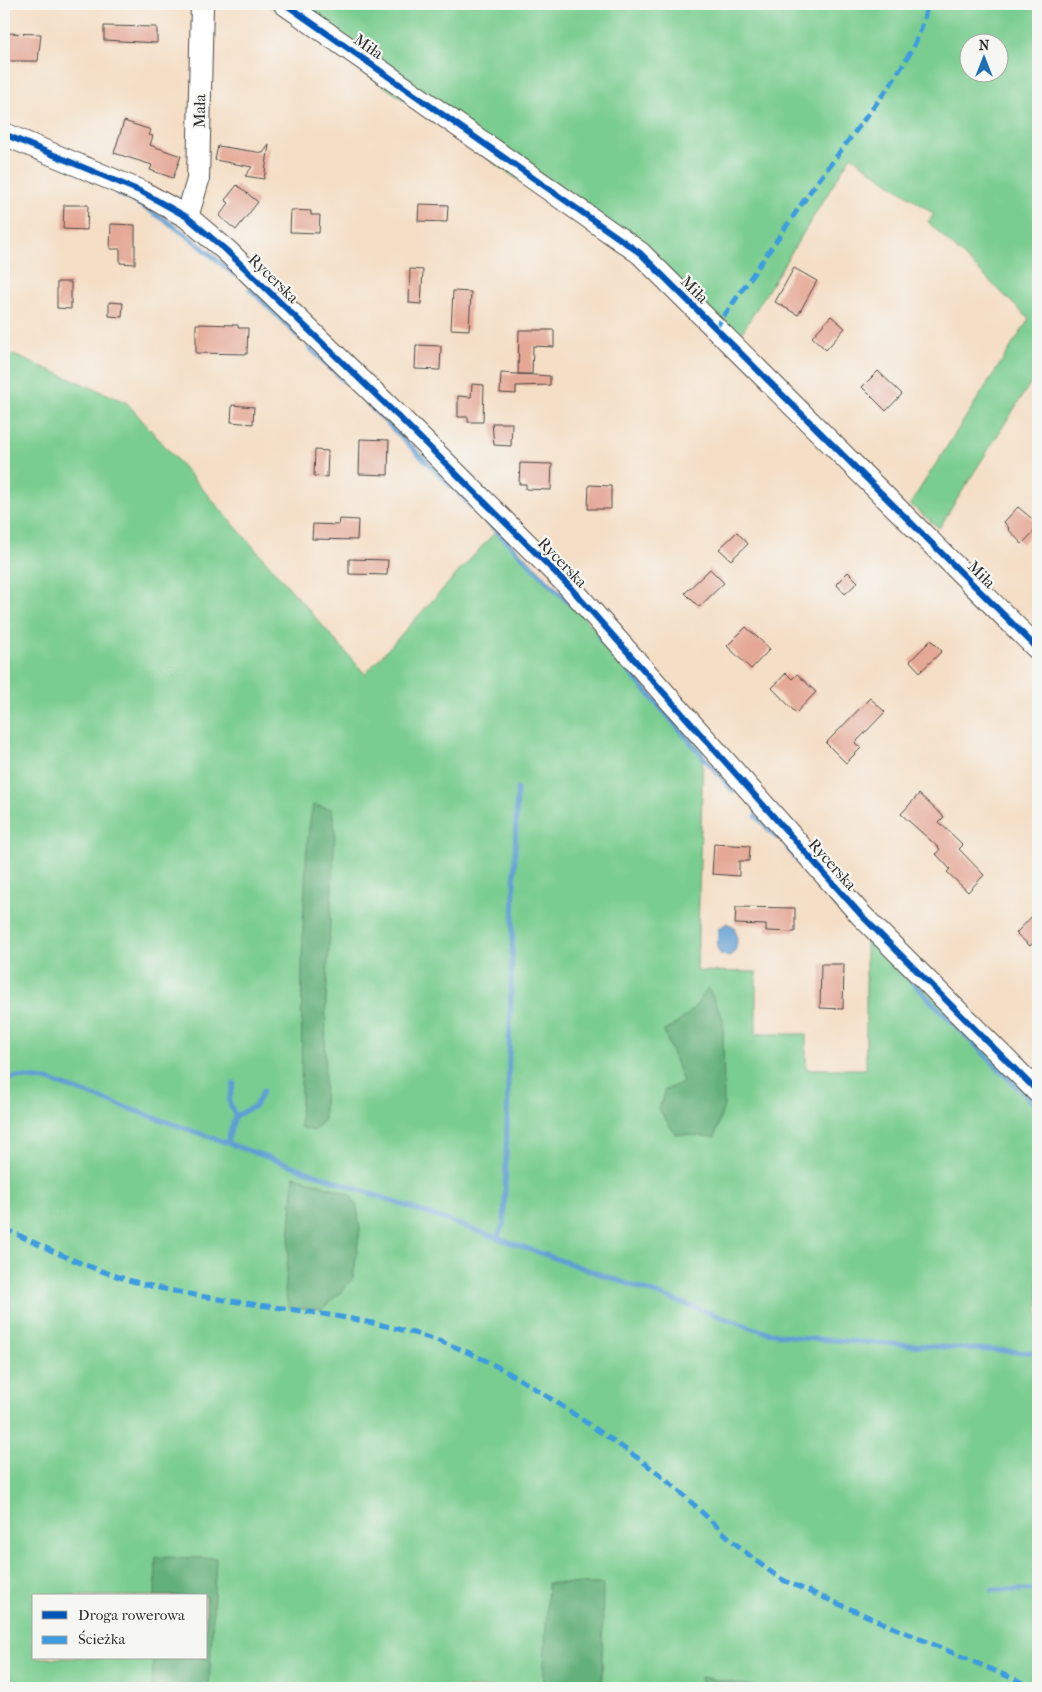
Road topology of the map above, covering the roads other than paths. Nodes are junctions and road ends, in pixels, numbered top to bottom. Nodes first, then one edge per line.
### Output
1 (202, 4) edge
2 (285, 4) edge
3 (4, 134) edge
4 (187, 217) junction
5 (1038, 649) edge
6 (1038, 1092) edge

1 - 4 street, Mała
2 - 5 street, Miła
3 - 4 street, Rycerska
4 - 6 street, Rycerska

